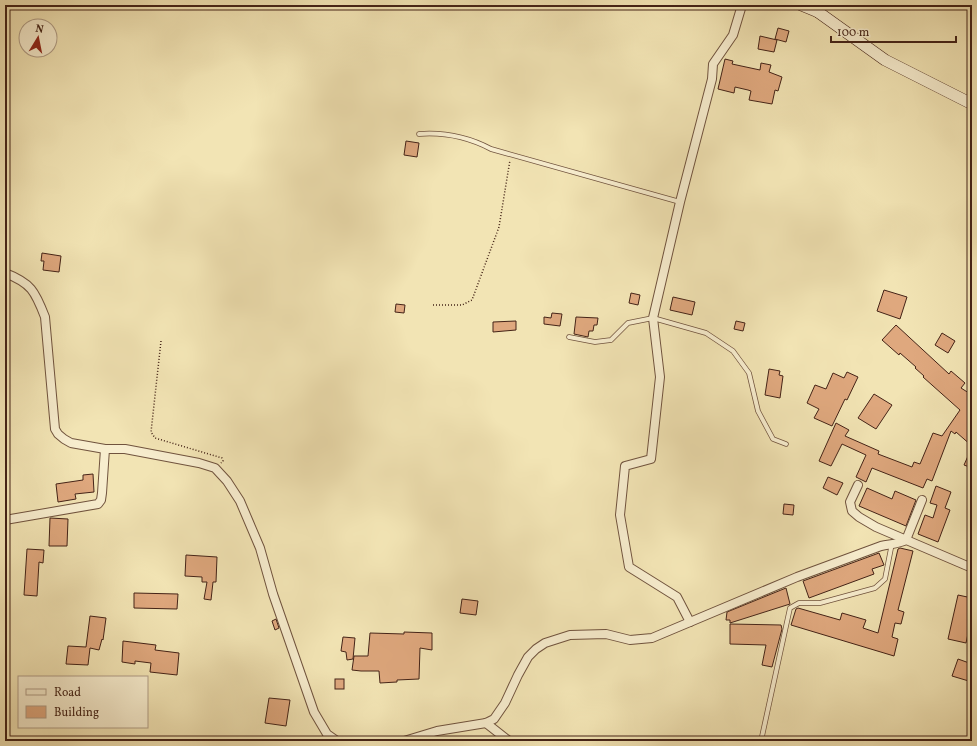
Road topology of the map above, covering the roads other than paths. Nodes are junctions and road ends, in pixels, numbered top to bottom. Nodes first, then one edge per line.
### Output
1 (742, 5) edge
2 (801, 5) edge
3 (819, 9) edge
4 (972, 104) edge
5 (420, 134) dead end
6 (680, 202) junction
7 (5, 273) edge
8 (653, 318) junction
9 (569, 337) dead end
10 (786, 444) dead end
11 (105, 449) junction
12 (858, 485) dead end
13 (922, 500) dead end
14 (5, 520) edge
15 (906, 540) junction
16 (892, 543) junction
17 (972, 568) edge
18 (690, 622) junction
19 (486, 723) junction
20 (337, 741) edge
21 (404, 741) edge
22 (509, 741) edge
23 (761, 741) edge

1 - 6 street
2 - 3 main road
3 - 4 main road
5 - 6 lane
6 - 8 street
7 - 11 street
8 - 9 lane
8 - 10 lane
8 - 18 street
11 - 14 street
11 - 20 street
12 - 15 street
13 - 15 street
15 - 16 street
15 - 17 street
16 - 18 street
16 - 23 lane
18 - 19 street
19 - 21 street
19 - 22 street

